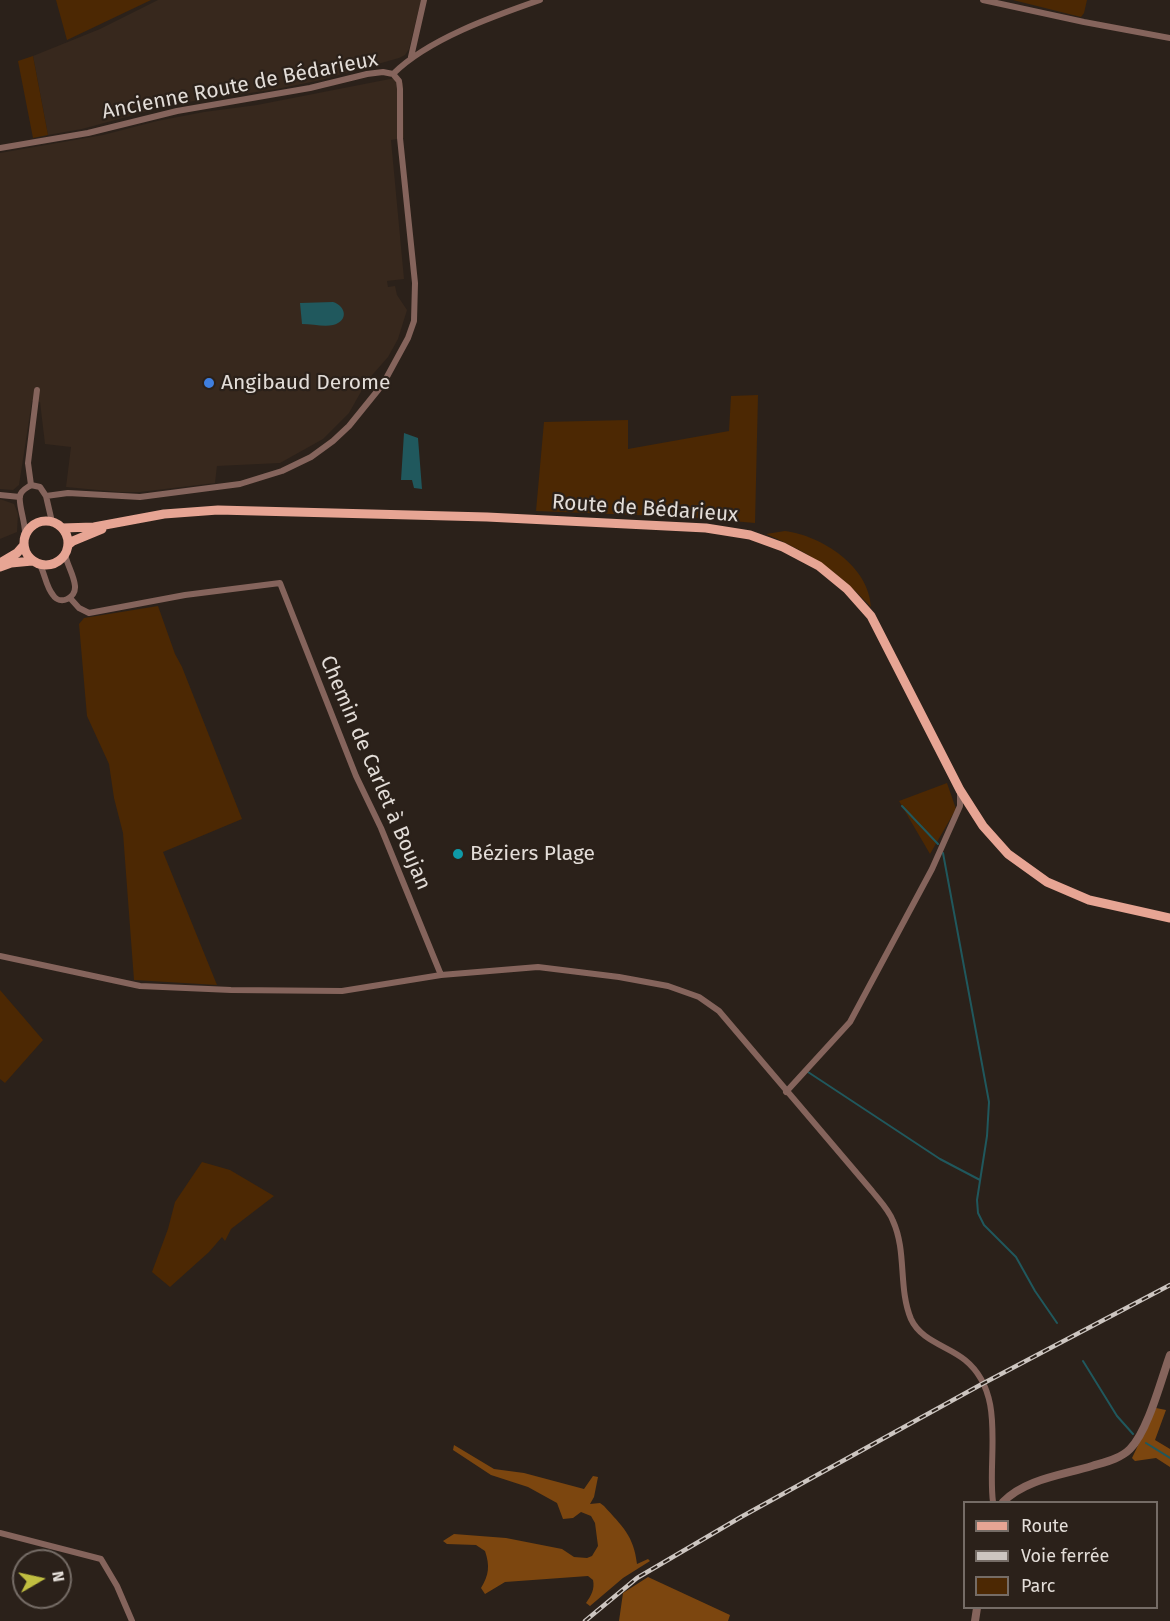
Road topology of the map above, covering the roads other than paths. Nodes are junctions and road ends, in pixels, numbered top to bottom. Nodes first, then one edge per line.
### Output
1 (424, 0) edge
2 (540, 0) edge
3 (983, 0) edge
4 (1170, 38) edge
5 (411, 57) junction
6 (393, 74) junction
7 (0, 148) edge
8 (38, 390) dead end
9 (31, 485) junction
10 (0, 495) edge
11 (46, 496) junction
12 (20, 497) junction
13 (52, 522) junction
14 (118, 523) junction
15 (62, 528) junction
16 (25, 540) junction
17 (67, 550) junction
18 (36, 563) junction
19 (0, 565) edge
20 (70, 598) junction
21 (960, 790) junction
22 (1170, 918) edge
23 (0, 956) edge
24 (441, 975) junction
25 (786, 1092) junction
26 (1170, 1355) edge
27 (993, 1501) edge
28 (1006, 1501) edge
29 (0, 1533) edge
30 (132, 1621) edge

1 - 5 street
2 - 5 street, Ancienne Route de Bédarieux
3 - 4 street
5 - 6 street, Ancienne Route de Bédarieux
6 - 7 street, Ancienne Route de Bédarieux
6 - 11 street
8 - 9 street
9 - 11 street
9 - 12 street
10 - 12 street
11 - 13 street
12 - 16 street
13 - 15 main road
13 - 16 main road
14 - 15 main road, Route de Bédarieux
14 - 17 main road, Route de Bédarieux
14 - 21 main road, Route de Bédarieux
15 - 17 main road
16 - 18 main road
16 - 19 main road
17 - 18 main road
17 - 20 street
18 - 19 main road
18 - 20 street
20 - 24 street, Chemin de Carlet à Boujan
21 - 22 main road, Route de Bédarieux
21 - 25 street
23 - 24 street
24 - 25 street
25 - 27 street
26 - 28 street
29 - 30 street

